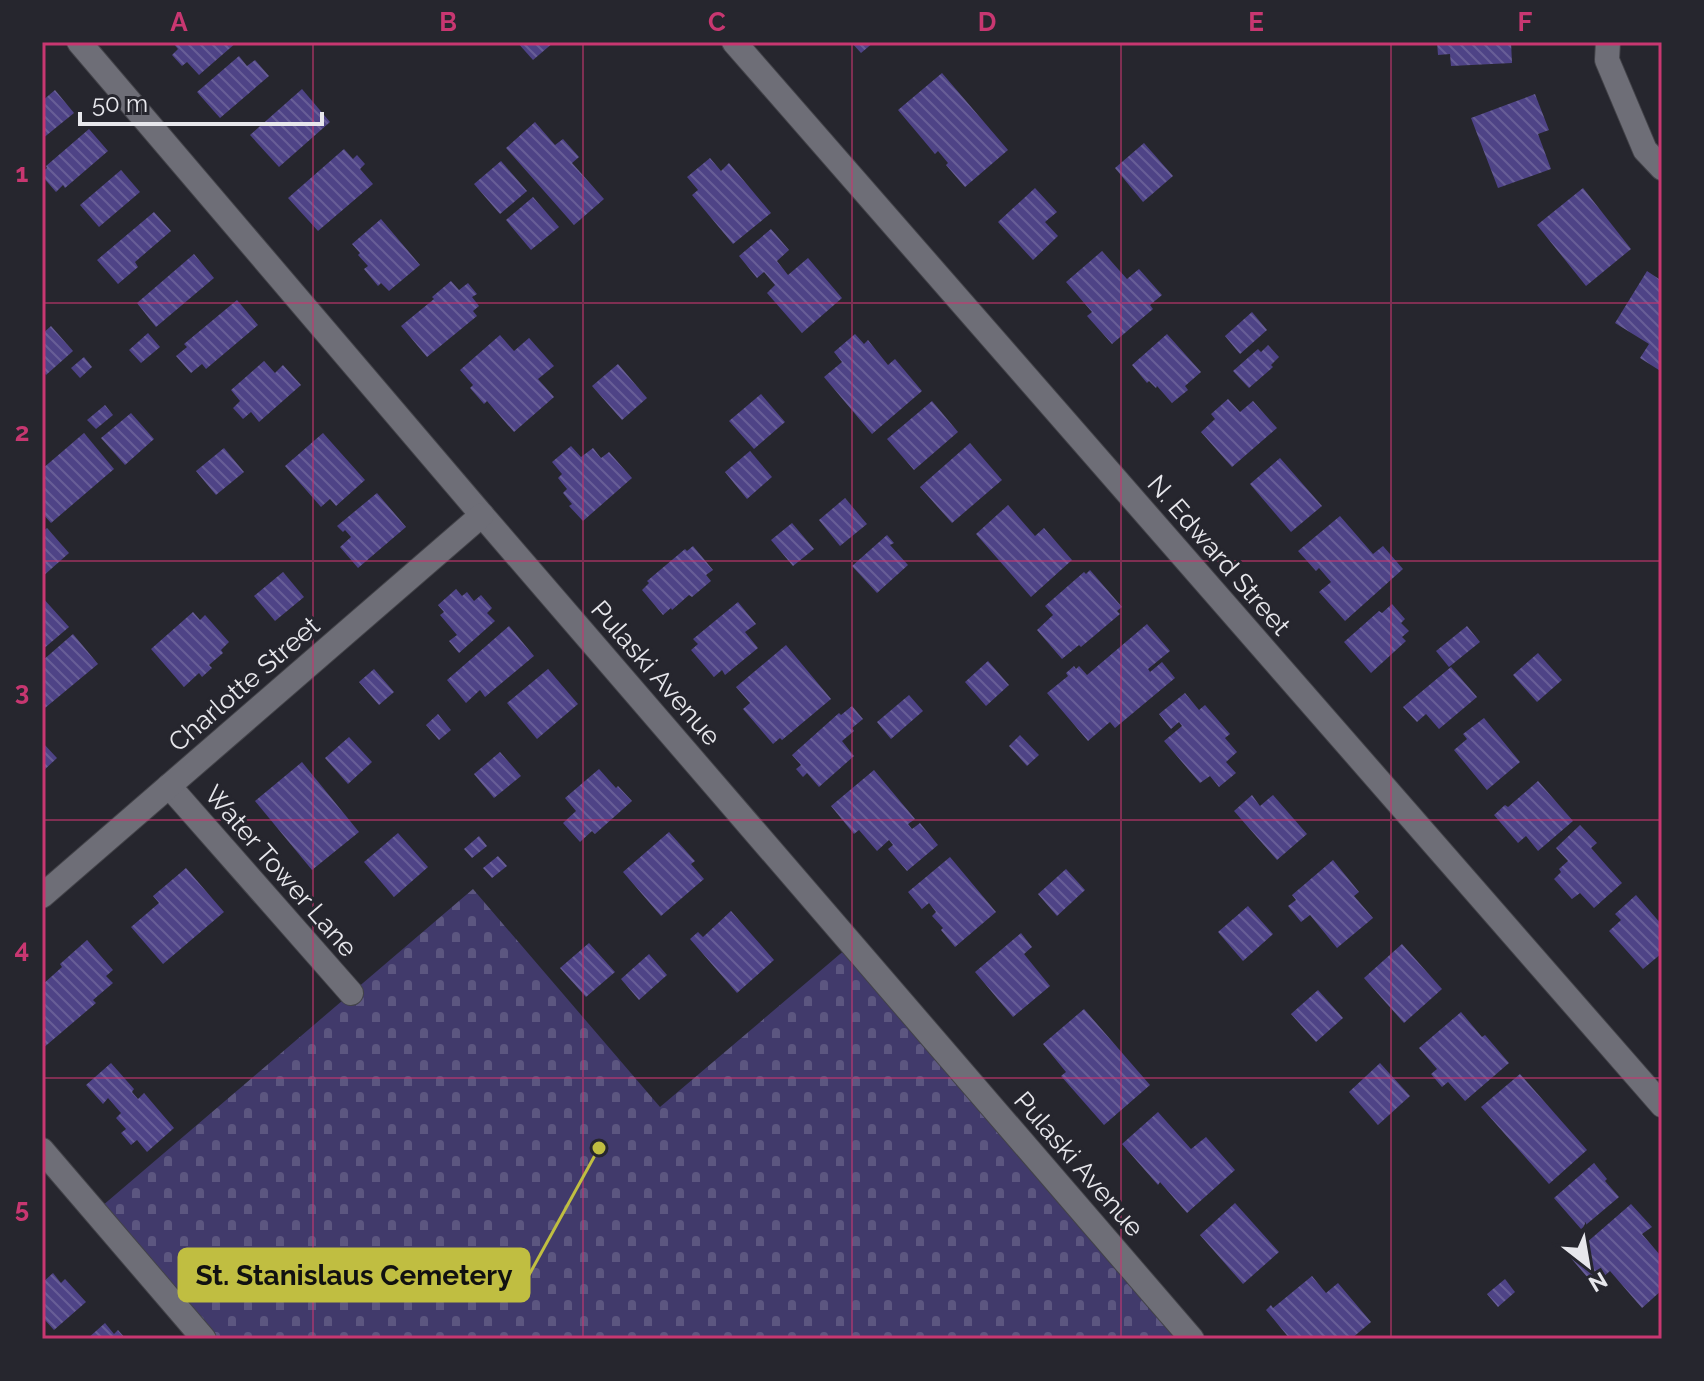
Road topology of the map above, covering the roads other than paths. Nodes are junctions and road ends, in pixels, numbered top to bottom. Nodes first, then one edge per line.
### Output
1 (79, 42) edge
2 (734, 42) edge
3 (1608, 42) edge
4 (1662, 168) edge
5 (482, 515) junction
6 (169, 786) junction
7 (42, 896) edge
8 (351, 993) dead end
9 (1662, 1105) edge
10 (42, 1150) edge
11 (204, 1339) edge
12 (1192, 1339) edge

1 - 5 street, Pulaski Avenue
2 - 9 street, N. Edward Street
3 - 4 street
5 - 6 street, Charlotte Street
5 - 12 street, Pulaski Avenue
6 - 7 street, Charlotte Street
6 - 8 street, Water Tower Lane
10 - 11 street

